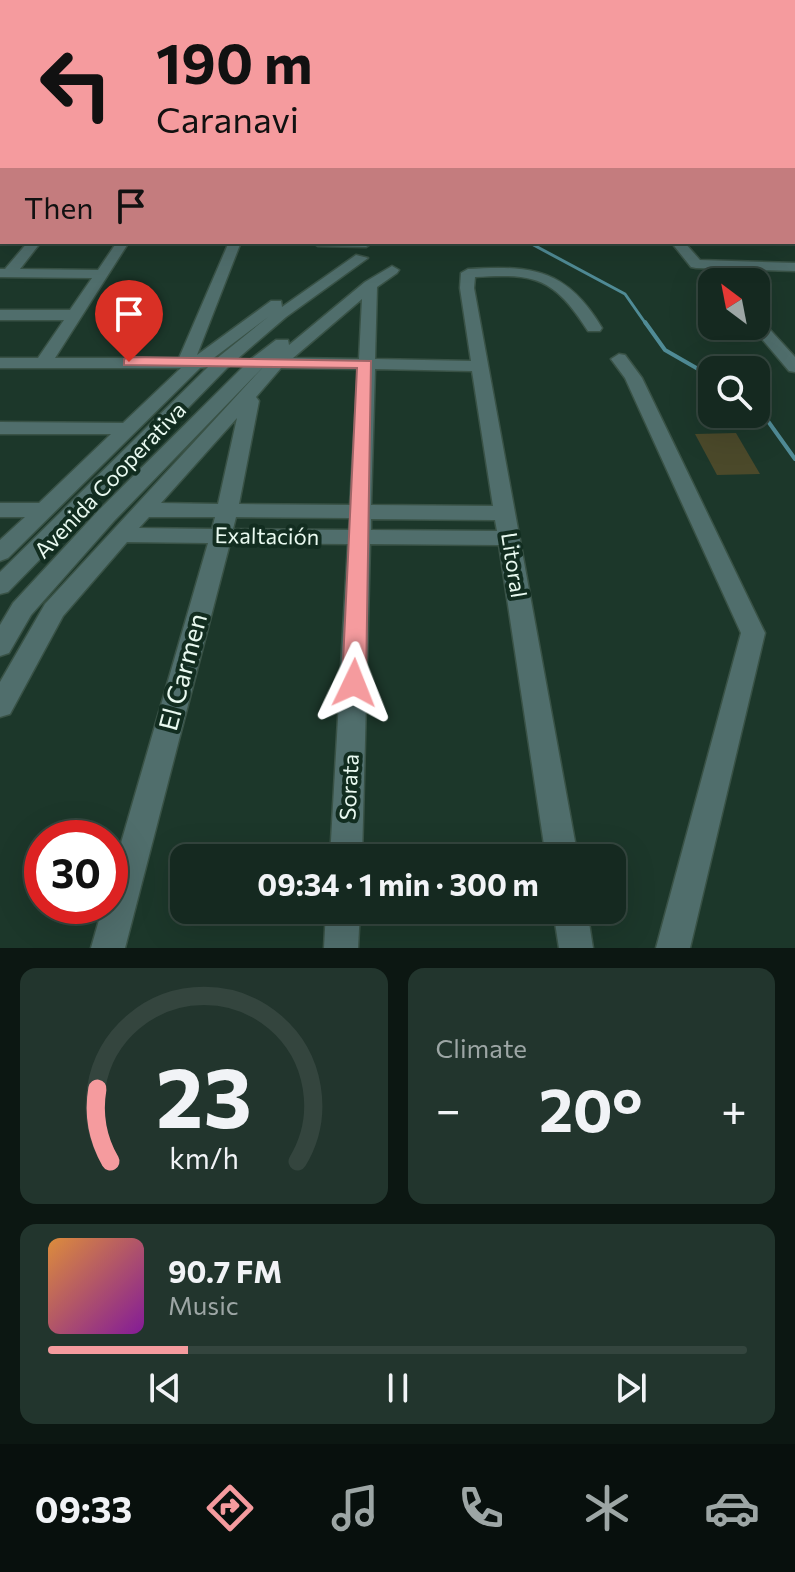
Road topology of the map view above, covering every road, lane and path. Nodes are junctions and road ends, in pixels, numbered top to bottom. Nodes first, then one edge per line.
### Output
1 (33, 244) edge
2 (122, 244) edge
3 (234, 244) edge
4 (333, 244) edge
5 (679, 244) edge
6 (364, 248) edge
7 (794, 263) edge
8 (4, 273) edge
9 (103, 274) junction
10 (0, 315) edge
11 (75, 315) junction
12 (594, 328) dead end
13 (770, 339) edge
14 (619, 359) dead end
15 (44, 362) junction
16 (191, 362) junction
17 (0, 363) edge
18 (222, 363) junction
19 (267, 363) junction
20 (365, 364) junction
21 (481, 366) junction
22 (795, 367) edge
23 (247, 396) junction
24 (0, 428) edge
25 (126, 429) junction
26 (0, 510) edge
27 (42, 510) junction
28 (145, 510) junction
29 (362, 512) junction
30 (505, 513) junction
31 (224, 524) junction
32 (121, 535) junction
33 (361, 537) junction
34 (509, 538) junction
35 (0, 553) edge
36 (0, 586) edge
37 (0, 646) edge
38 (0, 706) edge
39 (347, 844) edge
40 (560, 844) edge
41 (342, 924) edge
42 (572, 924) edge
43 (108, 948) edge
44 (341, 948) edge
45 (576, 948) edge
46 (673, 948) edge

1 - 8 street
2 - 9 street
3 - 16 street
4 - 6 street
5 - 7 street
6 - 16 street
6 - 18 street, Avenida Cooperativa
8 - 9 street
9 - 11 street
10 - 11 street
11 - 15 street
12 - 21 street, Litoral
13 - 22 street
14 - 46 street
15 - 16 street
15 - 17 street
16 - 18 street
16 - 25 street
18 - 19 street
18 - 36 street, Avenida Cooperativa
19 - 20 street
19 - 20 street, Sorata
19 - 23 street
19 - 37 street, Avenida Cooperativa
20 - 21 street
20 - 29 street, Sorata
21 - 30 street, Litoral
23 - 28 street
23 - 31 street, El Carmen
24 - 25 street
25 - 27 street
26 - 27 street
27 - 35 street
28 - 31 street, Exaltación
28 - 32 street
29 - 30 street, Exaltación
29 - 31 street, Exaltación
29 - 33 street, Sorata
30 - 34 street, Litoral
31 - 32 street, Exaltación
31 - 33 street, Exaltación
31 - 43 street, El Carmen
32 - 38 street
33 - 34 street, Exaltación
33 - 39 street, Sorata
34 - 40 street, Litoral
41 - 44 street
42 - 45 street

